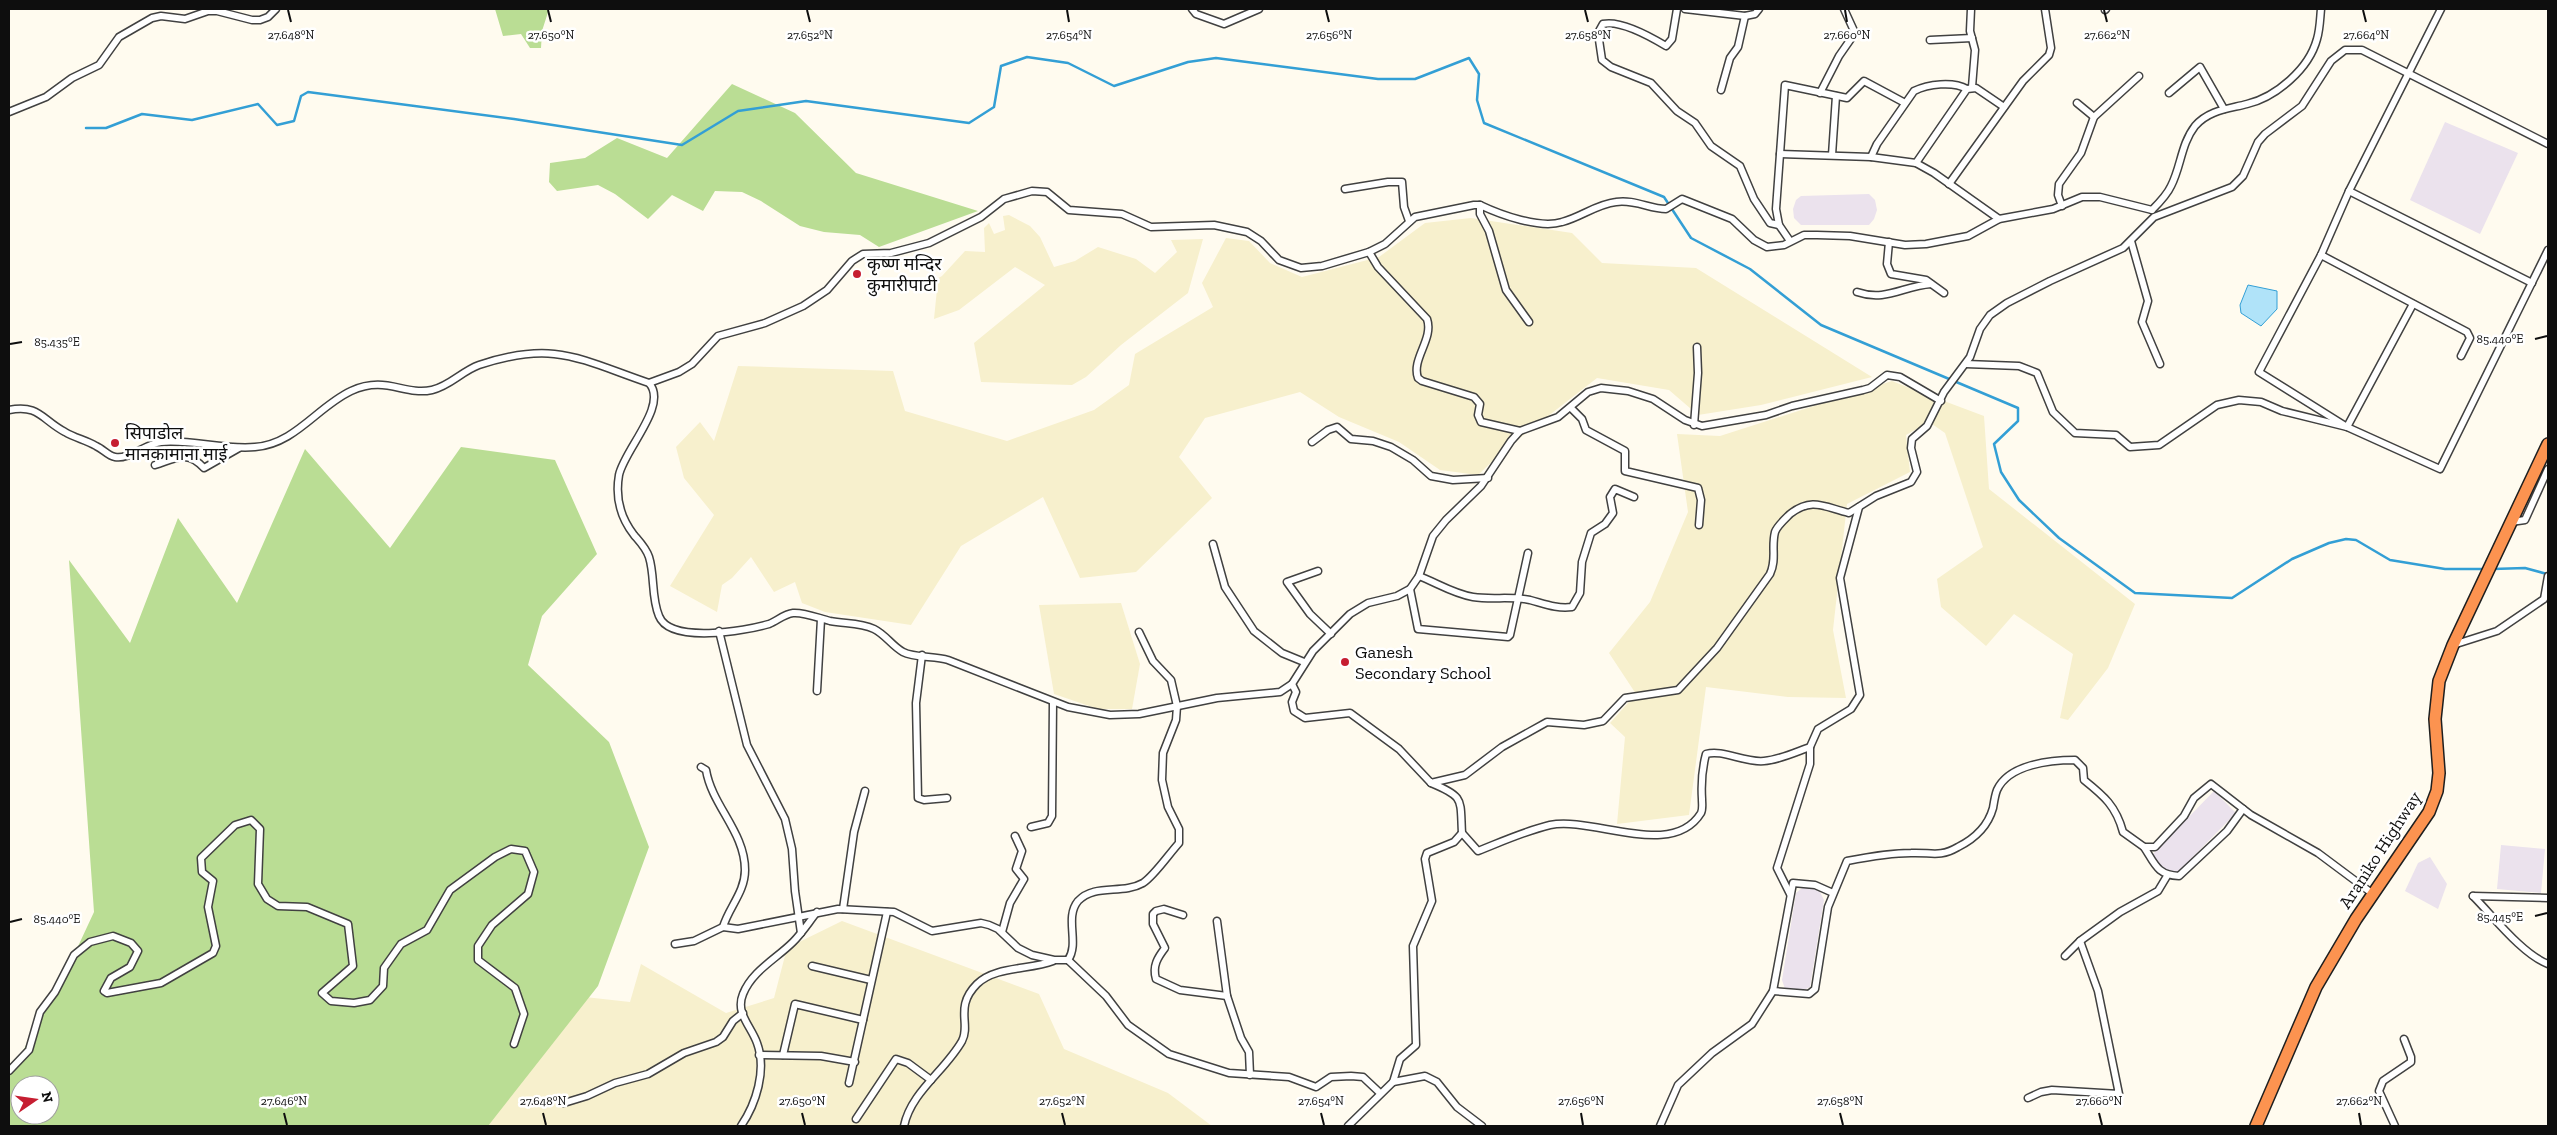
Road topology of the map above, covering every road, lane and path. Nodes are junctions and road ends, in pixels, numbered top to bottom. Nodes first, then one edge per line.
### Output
1 (276, 9) edge
2 (1192, 9) edge
3 (1259, 9) edge
4 (1677, 9) edge
5 (1685, 9) edge
6 (1758, 9) edge
7 (1844, 9) edge
8 (1971, 9) edge
9 (2045, 9) edge
10 (2321, 9) edge
11 (2441, 9) edge
12 (1745, 16) junction
13 (1972, 38) junction
14 (1930, 40) dead end
15 (2410, 74) junction
16 (2140, 76) dead end
17 (1969, 88) junction
18 (1721, 90) dead end
19 (1820, 92) junction
20 (2169, 93) dead end
21 (1836, 96) junction
22 (1905, 103) junction
23 (2077, 103) dead end
24 (2004, 108) junction
25 (2224, 109) junction
26 (9, 112) edge
27 (2094, 118) junction
28 (2548, 144) edge
29 (1780, 154) junction
30 (1832, 156) junction
31 (1871, 157) junction
32 (1916, 163) junction
33 (1949, 184) junction
34 (1345, 189) dead end
35 (2349, 191) junction
36 (1480, 205) junction
37 (2062, 206) junction
38 (2153, 213) junction
39 (1999, 219) junction
40 (1409, 221) junction
41 (1779, 225) junction
42 (1790, 241) junction
43 (2131, 241) junction
44 (1889, 242) junction
45 (2548, 250) edge
46 (1370, 252) junction
47 (2321, 255) junction
48 (2532, 283) junction
49 (1931, 284) junction
50 (1857, 292) dead end
51 (1944, 293) dead end
52 (2413, 304) junction
53 (1529, 322) dead end
54 (1697, 347) dead end
55 (2461, 356) dead end
56 (1966, 364) junction
57 (2160, 364) dead end
58 (649, 383) junction
59 (1941, 401) junction
60 (1571, 408) junction
61 (9, 410) edge
62 (1694, 425) junction
63 (2347, 427) junction
64 (1520, 431) junction
65 (1312, 442) dead end
66 (2548, 444) edge
67 (240, 448) junction
68 (155, 465) dead end
69 (2548, 469) edge
70 (1488, 478) junction
71 (1634, 497) dead end
72 (1859, 507) junction
73 (2511, 522) junction
74 (1699, 525) dead end
75 (1213, 544) dead end
76 (1528, 553) dead end
77 (1318, 571) dead end
78 (1419, 576) junction
79 (2548, 578) edge
80 (1410, 589) junction
81 (1519, 599) junction
82 (820, 619) junction
83 (719, 631) junction
84 (1139, 632) dead end
85 (1331, 634) junction
86 (2453, 645) junction
87 (922, 655) junction
88 (1304, 662) junction
89 (1292, 684) junction
90 (817, 691) dead end
91 (1053, 702) junction
92 (1177, 706) junction
93 (1810, 747) junction
94 (701, 767) dead end
95 (1431, 783) junction
96 (865, 791) dead end
97 (947, 798) dead end
98 (2243, 809) junction
99 (1031, 827) dead end
100 (1462, 833) junction
101 (1015, 836) dead end
102 (2144, 847) junction
103 (2167, 876) junction
104 (1833, 893) junction
105 (1790, 894) junction
106 (2373, 894) junction
107 (2548, 898) edge
108 (843, 909) junction
109 (817, 912) junction
110 (886, 912) junction
111 (1183, 915) dead end
112 (798, 916) junction
113 (1217, 921) dead end
114 (723, 927) junction
115 (1002, 932) junction
116 (801, 933) junction
117 (2080, 941) junction
118 (675, 944) dead end
119 (2065, 956) dead end
120 (1054, 960) junction
121 (1068, 960) junction
122 (2548, 964) edge
123 (812, 966) dead end
124 (871, 980) junction
125 (1773, 991) junction
126 (1227, 996) junction
127 (743, 1013) junction
128 (863, 1020) junction
129 (2404, 1039) dead end
130 (514, 1044) dead end
131 (759, 1055) junction
132 (783, 1055) junction
133 (854, 1062) junction
134 (9, 1071) edge
135 (1250, 1075) junction
136 (931, 1080) junction
137 (1393, 1082) junction
138 (849, 1084) dead end
139 (1380, 1093) junction
140 (2028, 1098) dead end
141 (564, 1103) dead end
142 (856, 1119) dead end
143 (741, 1126) edge
144 (904, 1126) edge
145 (1348, 1126) edge
146 (1482, 1126) edge
147 (1660, 1126) edge
148 (2256, 1126) edge
149 (2395, 1126) edge

1 - 26 street
2 - 3 street
4 - 41 street
5 - 12 street
6 - 12 street
7 - 19 street
8 - 13 street
9 - 24 street
10 - 25 street
11 - 15 street
12 - 18 street
13 - 14 street
13 - 17 street
15 - 28 street
15 - 35 street
15 - 38 street
16 - 27 street
17 - 22 street
17 - 24 street
17 - 32 street
19 - 21 street
19 - 29 street
20 - 25 street
21 - 22 street
21 - 30 street
22 - 31 street
23 - 27 street
24 - 33 street
25 - 38 street
27 - 37 street
29 - 30 street
29 - 41 street
30 - 31 street
31 - 32 street
32 - 33 street
33 - 39 street
34 - 40 street
35 - 47 street
35 - 48 street
36 - 40 street
36 - 42 street
36 - 53 street
37 - 38 street
37 - 39 street
38 - 43 street
39 - 44 street
40 - 46 street
41 - 42 street
42 - 44 street
43 - 56 street
43 - 57 street
44 - 49 street
45 - 48 street
46 - 58 street
46 - 64 street
47 - 52 street
47 - 63 street
48 - 63 street
49 - 50 street
49 - 51 street
52 - 55 street
52 - 63 street
54 - 62 street
56 - 59 street
56 - 63 street
58 - 67 street
58 - 83 street
59 - 62 street
59 - 72 street
60 - 62 street
60 - 64 street
60 - 74 street
61 - 67 street
64 - 70 street
65 - 70 street
66 - 73 highway, Araniko Highway
67 - 68 street
69 - 73 street
70 - 78 street
71 - 81 street
72 - 93 street
72 - 95 street
73 - 86 highway, Araniko Highway
75 - 88 street
76 - 81 street
77 - 85 street
78 - 80 street
78 - 81 street
79 - 86 street
80 - 81 street
80 - 85 street
82 - 83 street
82 - 87 street
82 - 90 street
83 - 112 street
84 - 92 street
85 - 88 street
86 - 106 highway, Araniko Highway
87 - 91 street
87 - 97 street
88 - 89 street
89 - 92 street
89 - 95 street
91 - 92 street
91 - 99 street
92 - 121 street
93 - 100 street
93 - 105 street
94 - 114 street
95 - 100 street
96 - 108 street
98 - 102 street
98 - 103 street
98 - 106 street
100 - 137 street
101 - 115 street
102 - 103 street
102 - 104 street
103 - 117 street
104 - 105 street
104 - 125 street
105 - 125 street
106 - 148 highway, Araniko Highway
107 - 122 street
108 - 109 street
108 - 110 street
109 - 112 street
109 - 116 street
110 - 115 street
110 - 124 street
111 - 126 street
112 - 114 street
112 - 116 street
113 - 126 street
114 - 118 street
115 - 120 street
116 - 127 street
117 - 119 street
117 - 140 street
120 - 121 street
120 - 136 street
121 - 135 street
123 - 124 street
124 - 128 street
125 - 147 street
126 - 135 street
127 - 131 street
127 - 141 street
128 - 132 street
128 - 133 street
129 - 149 street
130 - 134 street
131 - 132 street
131 - 143 street
132 - 133 street
133 - 138 street
135 - 139 street
136 - 142 street
136 - 144 street
137 - 139 street
137 - 146 street
139 - 145 street

